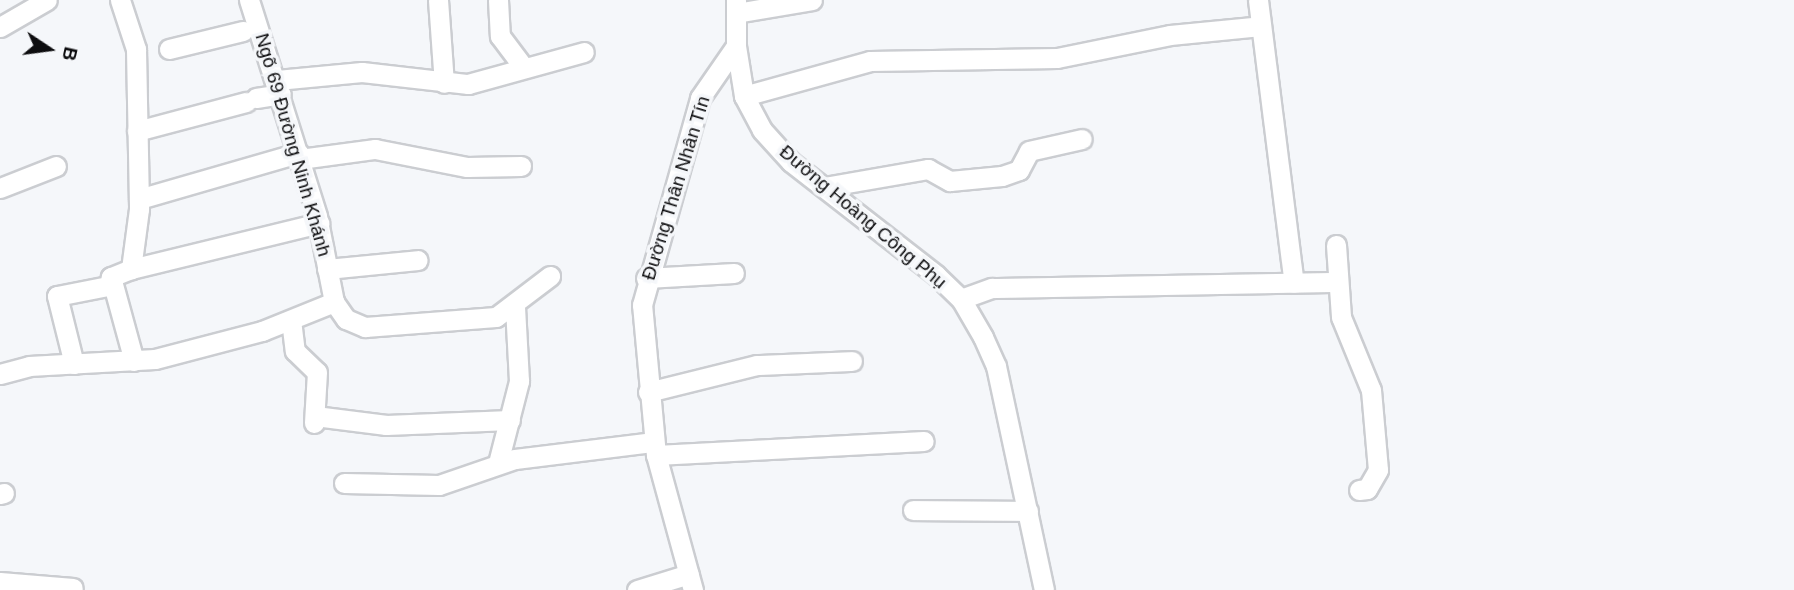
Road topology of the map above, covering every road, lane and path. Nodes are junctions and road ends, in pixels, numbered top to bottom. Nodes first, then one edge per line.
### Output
1 (47, 0) edge
2 (120, 0) edge
3 (249, 0) edge
4 (438, 0) edge
5 (498, 0) edge
6 (813, 0) edge
7 (1258, 0) edge
8 (736, 6) edge
9 (1261, 26) junction
10 (0, 27) edge
11 (243, 31) dead end
12 (736, 46) junction
13 (136, 49) junction
14 (583, 52) dead end
15 (524, 68) junction
16 (444, 83) junction
17 (279, 87) junction
18 (744, 96) junction
19 (137, 131) junction
20 (1082, 139) dead end
21 (299, 156) junction
22 (56, 166) dead end
23 (521, 166) dead end
24 (824, 187) junction
25 (0, 188) edge
26 (139, 199) junction
27 (318, 223) junction
28 (1335, 245) dead end
29 (418, 260) dead end
30 (327, 269) junction
31 (131, 270) junction
32 (734, 274) dead end
33 (550, 276) dead end
34 (646, 278) junction
35 (1294, 282) junction
36 (1336, 282) junction
37 (113, 285) junction
38 (961, 299) junction
39 (334, 302) junction
40 (515, 306) junction
41 (291, 320) junction
42 (134, 361) junction
43 (852, 361) dead end
44 (74, 364) junction
45 (0, 374) edge
46 (648, 392) junction
47 (510, 420) junction
48 (924, 441) dead end
49 (655, 448) junction
50 (498, 463) junction
51 (344, 483) dead end
52 (1359, 489) dead end
53 (913, 510) dead end
54 (1028, 511) junction
55 (0, 582) edge
56 (691, 582) edge
57 (73, 587) dead end
58 (637, 590) edge
59 (1044, 590) edge

1 - 10 street
2 - 13 street
3 - 17 street, Ngõ 69 Đường Ninh Khánh
4 - 16 street
5 - 15 street
6 - 8 street
7 - 9 street
8 - 12 street
9 - 18 street
9 - 35 street
11 - 13 street
12 - 18 street, Đường Hoàng Công Phụ
12 - 34 street, Đường Thân Nhân Tín
13 - 19 street
14 - 15 street
15 - 16 street
16 - 17 street
17 - 19 street
17 - 21 street, Ngõ 69 Đường Ninh Khánh
18 - 24 street, Đường Hoàng Công Phụ
19 - 26 street
20 - 24 street
21 - 23 street
21 - 26 street
21 - 27 street, Ngõ 69 Đường Ninh Khánh
22 - 25 street
24 - 38 street, Đường Hoàng Công Phụ
26 - 31 street
27 - 30 street, Ngõ 69 Đường Ninh Khánh
27 - 31 street
28 - 36 street
29 - 30 street
30 - 39 street, Ngõ 69 Đường Ninh Khánh
31 - 37 street
32 - 34 street
33 - 40 street
34 - 46 street, Đường Thân Nhân Tín
35 - 36 street
35 - 38 street
36 - 52 street
37 - 42 street
37 - 44 street
38 - 54 street, Đường Hoàng Công Phụ
39 - 40 street
39 - 41 street
40 - 47 street
41 - 42 street
41 - 47 street
42 - 44 street
43 - 46 street
44 - 45 street
46 - 49 street, Đường Thân Nhân Tín
47 - 50 street
48 - 49 street
49 - 50 street
49 - 56 street, Đường Thân Nhân Tín
50 - 51 street
53 - 54 street
54 - 59 street, Đường Hoàng Công Phụ
55 - 57 street
56 - 58 street

